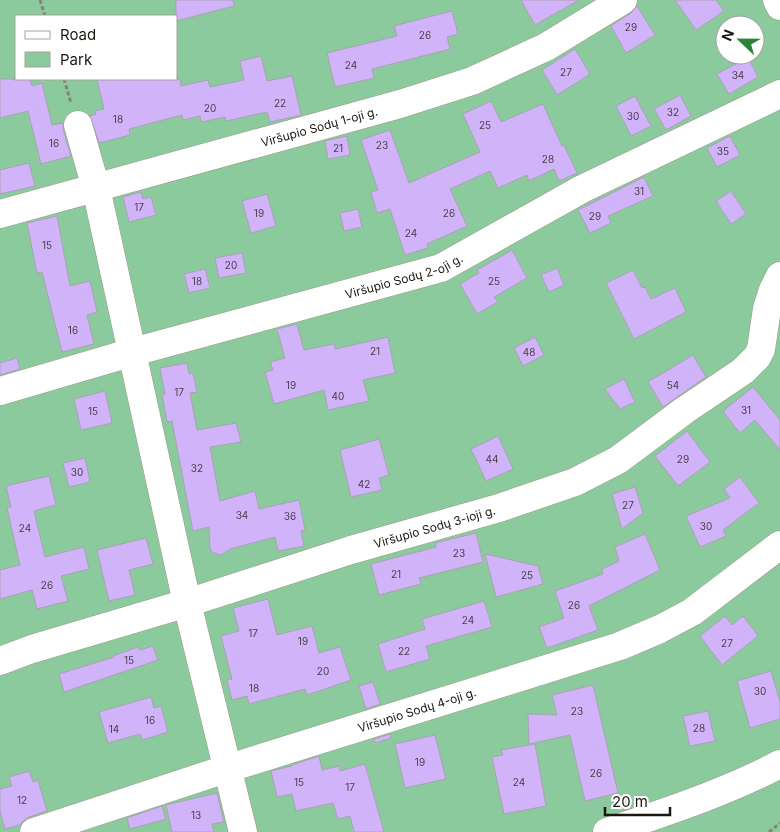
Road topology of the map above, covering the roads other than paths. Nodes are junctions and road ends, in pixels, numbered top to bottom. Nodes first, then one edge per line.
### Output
1 (623, 0) edge
2 (777, 0) edge
3 (780, 6) edge
4 (780, 94) edge
5 (78, 125) dead end
6 (96, 188) junction
7 (0, 214) edge
8 (780, 276) edge
9 (133, 352) junction
10 (0, 391) edge
11 (780, 545) edge
12 (187, 603) junction
13 (0, 661) edge
14 (780, 764) edge
15 (226, 769) junction
16 (34, 832) edge
17 (243, 832) edge
18 (606, 832) edge

1 - 6 street, Viršupio Sodų 1-oji g.
2 - 3 street
4 - 9 street, Viršupio Sodų 2-oji g.
5 - 6 street
6 - 7 street, Viršupio Sodų 1-oji g.
6 - 9 street
8 - 12 street, Viršupio Sodų 3-ioji g.
9 - 10 street, Viršupio Sodų 2-oji g.
9 - 12 street
11 - 15 street, Viršupio Sodų 4-oji g.
12 - 13 street, Viršupio Sodų 3-ioji g.
12 - 15 street
14 - 18 street
15 - 16 street, Viršupio Sodų 4-oji g.
15 - 17 street

